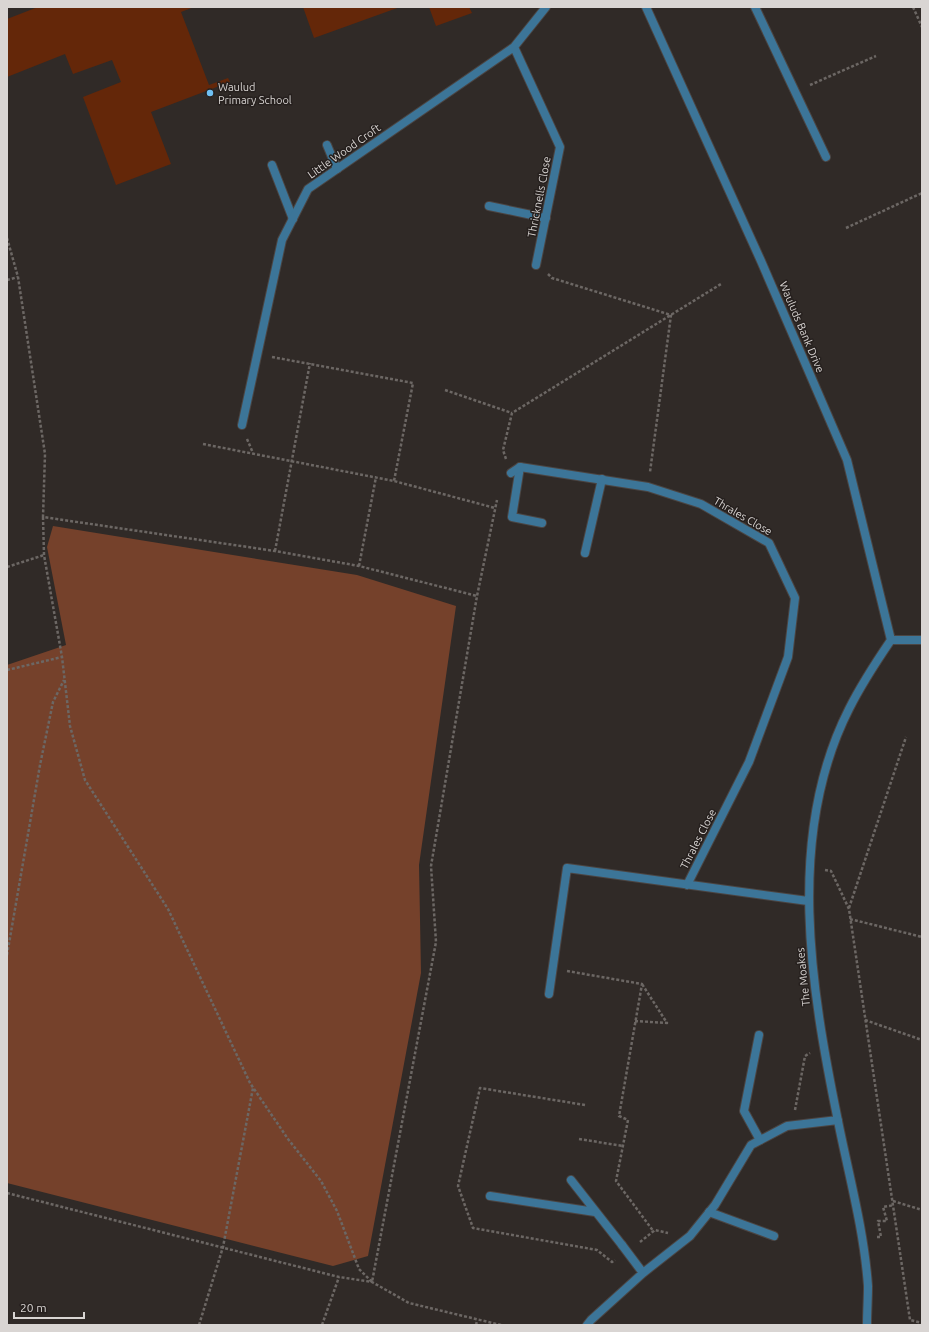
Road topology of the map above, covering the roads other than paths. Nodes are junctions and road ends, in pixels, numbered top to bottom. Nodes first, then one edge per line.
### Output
1 (546, 7) edge
2 (646, 7) edge
3 (755, 7) edge
4 (514, 47) junction
5 (327, 146) dead end
6 (826, 157) dead end
7 (272, 165) dead end
8 (336, 170) junction
9 (489, 206) dead end
10 (546, 218) junction
11 (293, 219) junction
12 (536, 265) road end
13 (242, 425) dead end
14 (520, 467) junction
15 (511, 473) road end
16 (602, 480) junction
17 (542, 523) dead end
18 (585, 553) dead end
19 (891, 640) junction
20 (922, 640) edge
21 (687, 885) junction
22 (808, 901) junction
23 (550, 994) dead end
24 (758, 1035) dead end
25 (838, 1120) junction
26 (760, 1140) junction
27 (571, 1180) dead end
28 (490, 1196) dead end
29 (595, 1212) junction
30 (709, 1212) junction
31 (774, 1236) dead end
32 (643, 1273) junction
33 (587, 1325) edge
34 (867, 1325) edge

1 - 4 street, Little Wood Croft
2 - 19 street, Wauluds Bank Drive
3 - 6 street
4 - 8 street, Little Wood Croft
4 - 10 street, Thricknells Close
5 - 8 street
7 - 11 street
8 - 11 street, Little Wood Croft
9 - 10 street
10 - 12 street, Thricknells Close
11 - 13 street, Little Wood Croft
14 - 15 street
14 - 16 street, Thrales Close
14 - 17 street
16 - 18 street
16 - 21 street, Thrales Close
19 - 20 street
19 - 22 street, The Moakes
21 - 22 street, Thrales Close
21 - 23 street, Thrales Close
22 - 25 street, The Moakes
24 - 26 street
25 - 26 street
25 - 34 street, The Moakes
26 - 30 street
27 - 29 street
28 - 29 street
29 - 32 street
30 - 31 street
30 - 32 street
32 - 33 street

